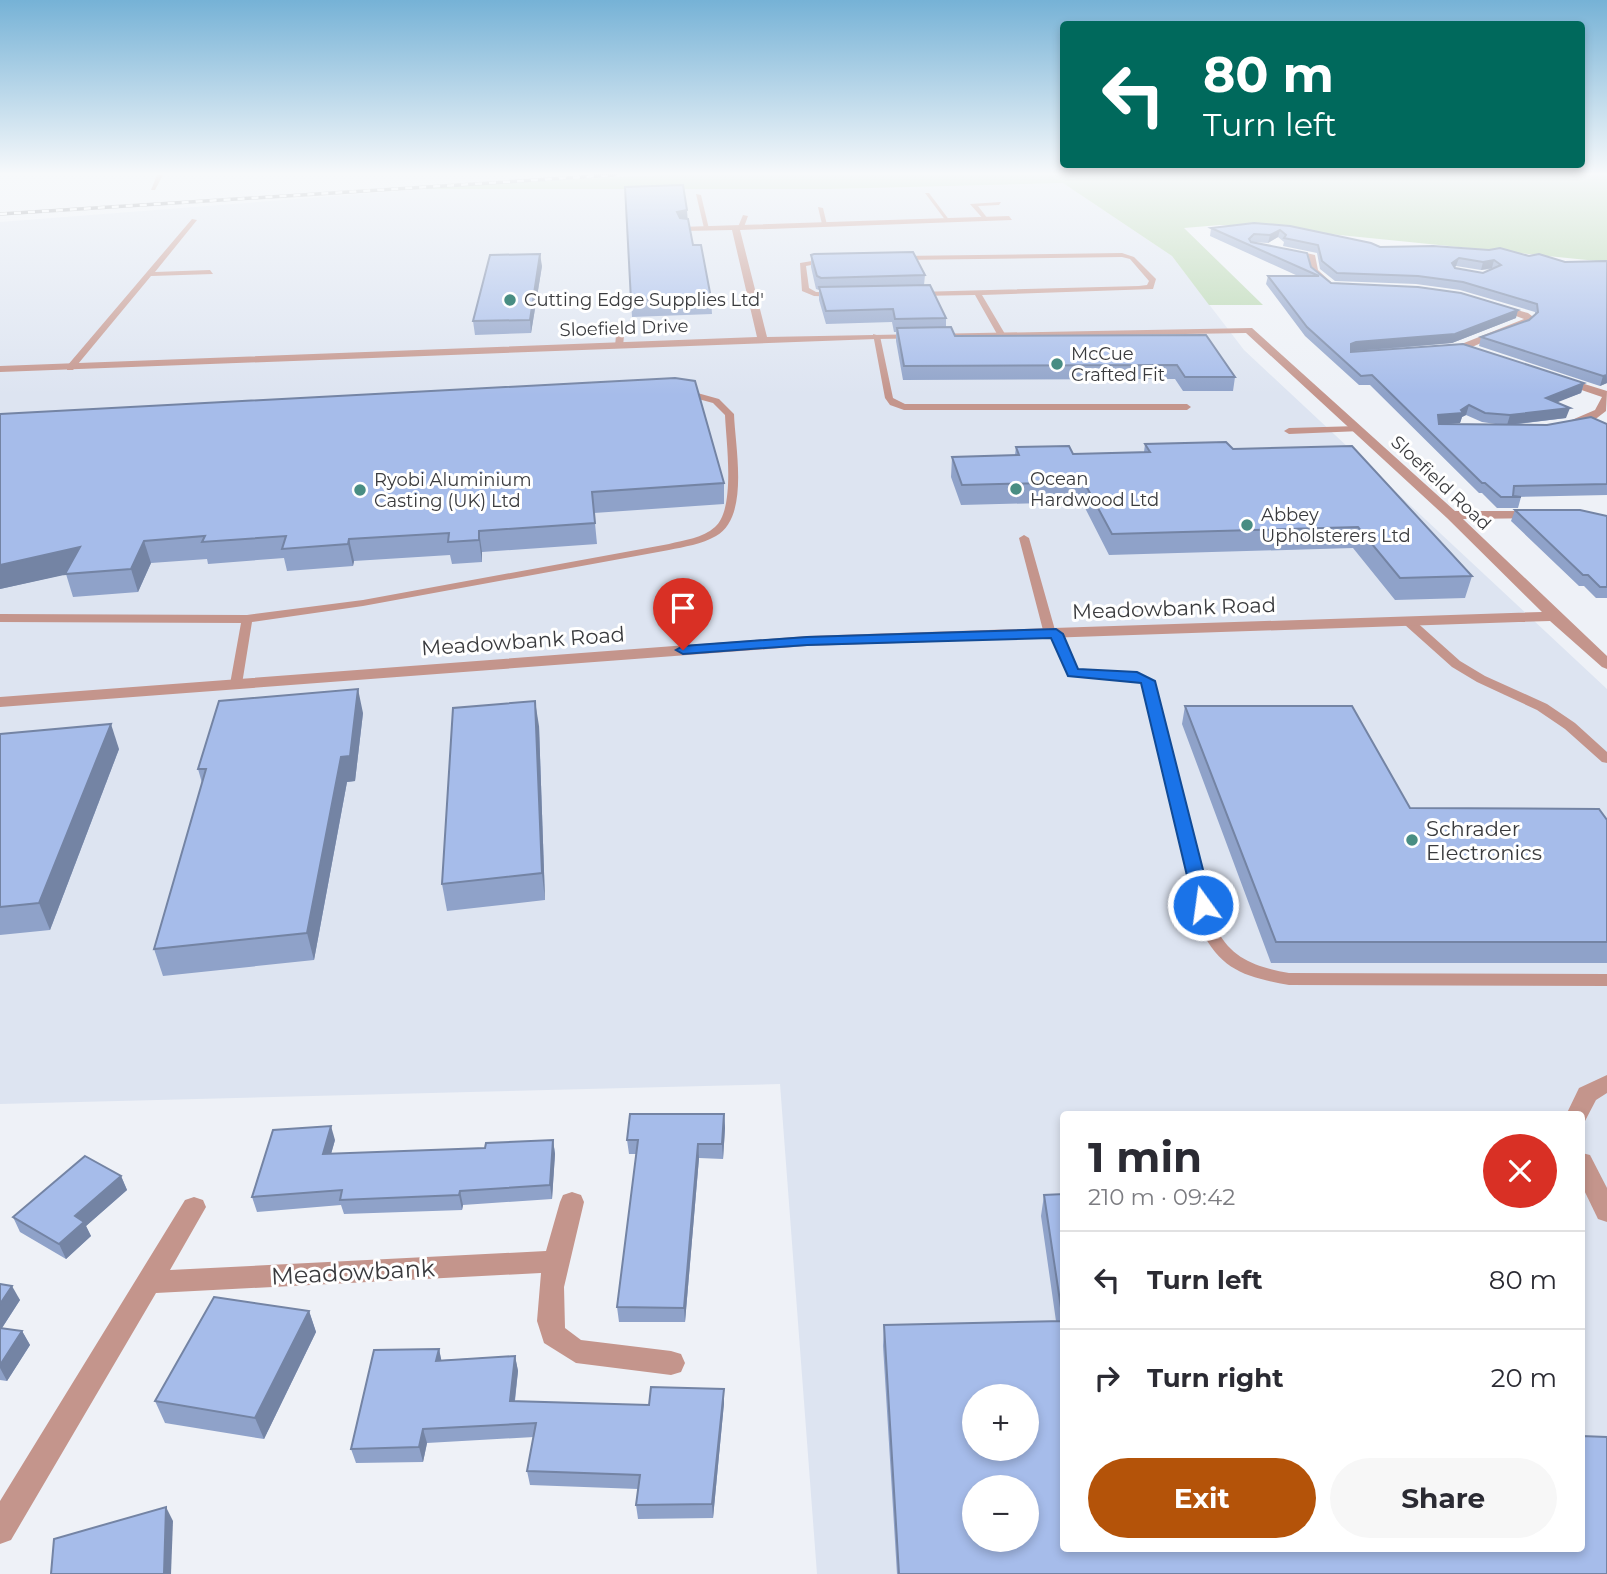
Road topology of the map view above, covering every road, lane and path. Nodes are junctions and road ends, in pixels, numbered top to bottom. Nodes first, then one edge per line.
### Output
1 (169, 248) edge
2 (743, 248) edge
3 (1271, 249) edge
4 (888, 258) edge
5 (846, 259) edge
6 (210, 272) dead end
7 (147, 274) junction
8 (1316, 288) edge
9 (976, 293) junction
10 (910, 294) edge
11 (844, 295) edge
12 (1485, 302) edge
13 (621, 325) dead end
14 (1249, 330) joint
15 (1001, 334) junction
16 (876, 336) junction
17 (763, 340) junction
18 (619, 346) junction
19 (1462, 347) junction
20 (1475, 351) edge
21 (1434, 352) edge
22 (70, 368) junction
23 (0, 369) edge
24 (1554, 377) edge
25 (675, 391) edge
26 (1607, 396) edge
27 (1187, 407) dead end
28 (1563, 425) edge
29 (1358, 429) junction
30 (1289, 431) dead end
31 (1554, 514) edge
32 (1452, 515) junction
33 (1024, 538) dead end
34 (1554, 616) junction
35 (0, 618) edge
36 (247, 619) junction
37 (1409, 622) junction
38 (1053, 634) junction
39 (1607, 664) edge
40 (236, 684) junction
41 (0, 702) edge
42 (1607, 759) edge
43 (1607, 980) edge
44 (1607, 1083) edge
45 (1579, 1111) edge
46 (1585, 1168) edge
47 (572, 1202) dead end
48 (194, 1207) dead end
49 (1607, 1212) edge
50 (557, 1261) junction
51 (148, 1282) junction
52 (671, 1363) dead end
53 (0, 1528) edge

1 - 7 lane
2 - 17 street
3 - 8 street
4 - 9 lane
5 - 11 lane
6 - 7 lane
7 - 22 lane
9 - 10 lane
9 - 15 lane
12 - 19 street
13 - 18 lane
14 - 15 street, Sloefield Drive
14 - 29 street, Sloefield Road
15 - 16 street, Sloefield Drive
16 - 17 street, Sloefield Drive
16 - 27 lane
17 - 18 street, Sloefield Drive
18 - 22 street, Sloefield Drive
19 - 20 street
19 - 21 street
22 - 23 street, Sloefield Drive
24 - 26 street
25 - 36 lane
26 - 28 street
29 - 30 lane
29 - 32 street, Sloefield Road
31 - 32 street
32 - 34 street, Sloefield Road
33 - 38 lane
34 - 37 street, Meadowbank Road
34 - 39 street, Sloefield Road
35 - 36 lane
36 - 40 lane
37 - 38 street, Meadowbank Road
37 - 42 lane
38 - 40 street, Meadowbank Road
38 - 43 lane
40 - 41 street, Meadowbank Road
44 - 45 street
46 - 49 street
47 - 50 street
48 - 51 street
50 - 51 street, Meadowbank
50 - 52 street
51 - 53 street

